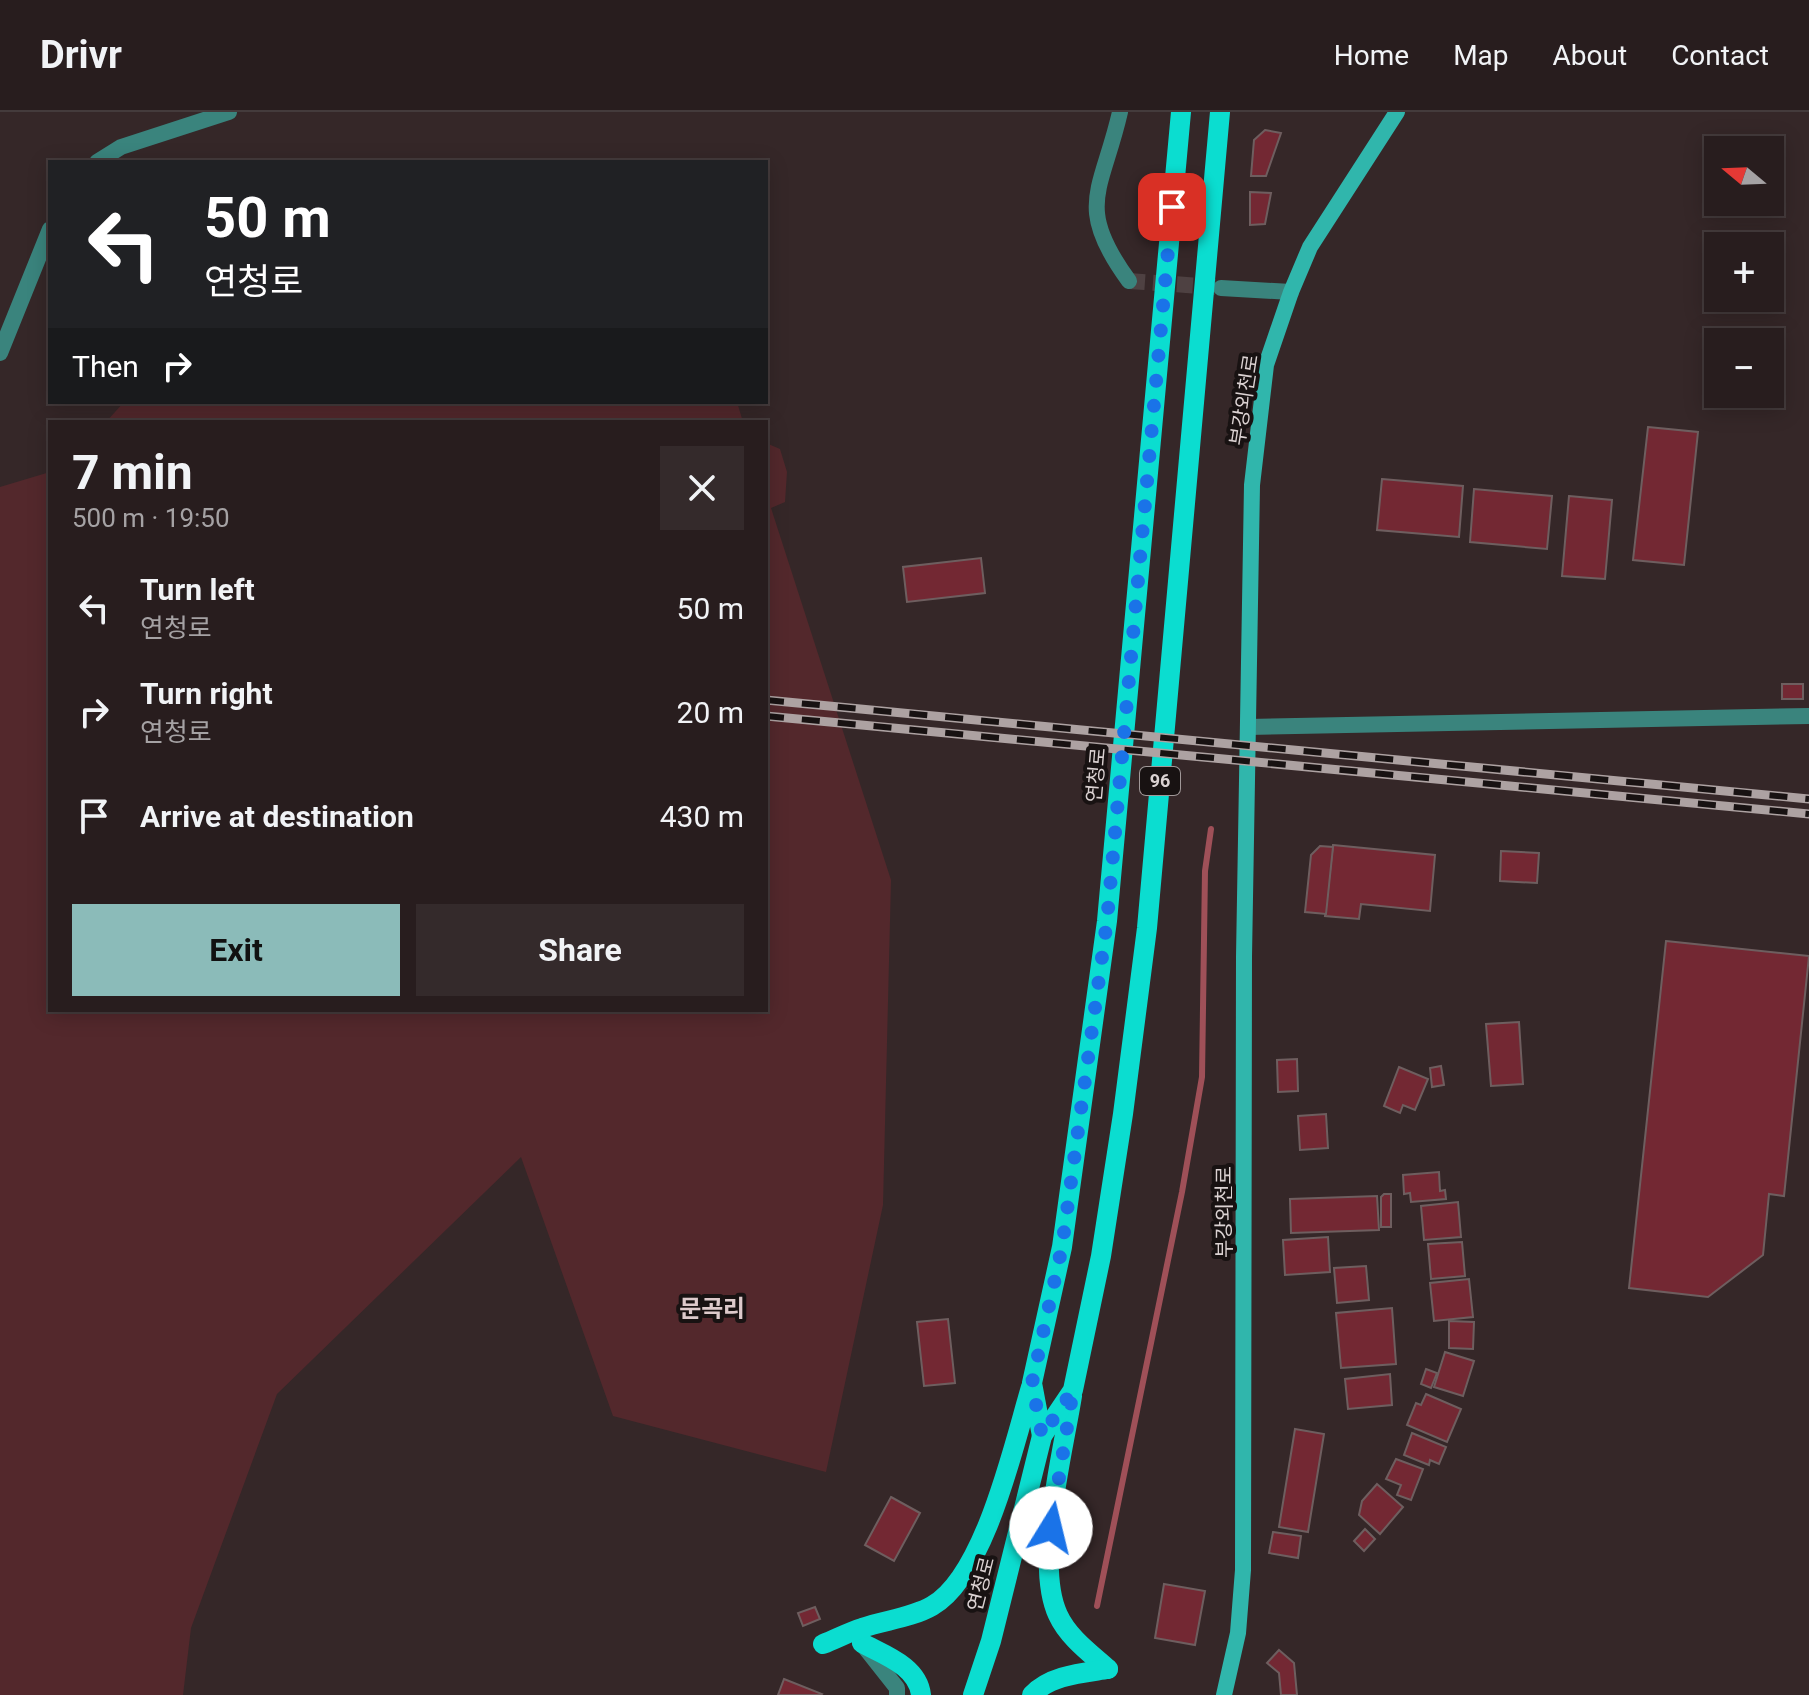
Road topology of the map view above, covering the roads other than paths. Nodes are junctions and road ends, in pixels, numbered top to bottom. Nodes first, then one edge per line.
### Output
1 (229, 112) edge
2 (1120, 112) edge
3 (1181, 112) edge
4 (1220, 112) edge
5 (1397, 112) edge
6 (100, 160) edge
7 (48, 234) edge
8 (1129, 281) dead end
9 (1221, 288) tunnel mouth
10 (1291, 292) junction
11 (0, 353) edge
12 (1809, 716) edge
13 (1248, 727) junction
14 (1032, 1383) junction
15 (1073, 1390) junction
16 (1042, 1436) junction
17 (862, 1643) joint
18 (823, 1644) dead end
19 (897, 1695) edge
20 (921, 1695) edge
21 (973, 1695) edge
22 (1032, 1695) edge
23 (1224, 1695) edge

1 - 6 street
2 - 8 street
3 - 14 main road, 연청로 / 96
4 - 15 main road, 연청로 / 96
5 - 10 main road, 부강외천로
7 - 11 street
9 - 10 street
10 - 13 main road, 부강외천로
12 - 13 street
13 - 23 main road, 부강외천로
14 - 16 main road, 연청로 / 96
14 - 18 main road
15 - 16 main road, 연청로 / 96
15 - 22 main road
16 - 21 main road, 연청로 / 96
17 - 19 street
17 - 20 main road

